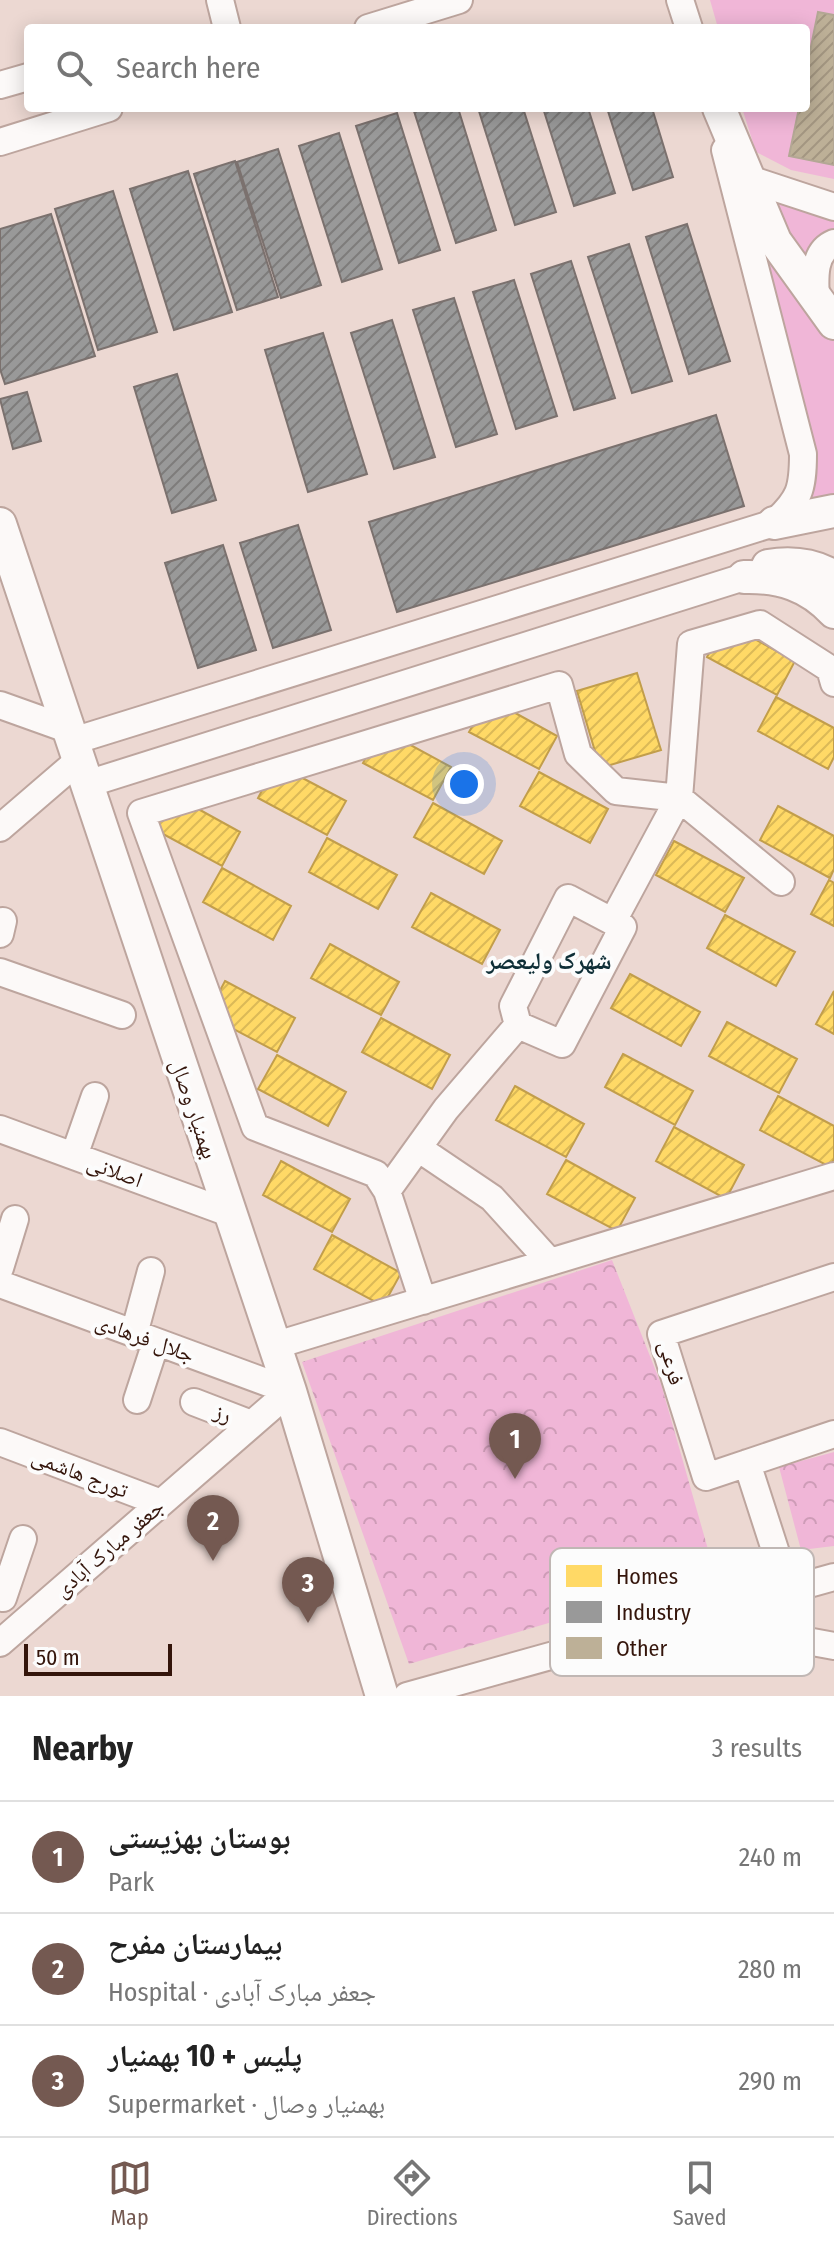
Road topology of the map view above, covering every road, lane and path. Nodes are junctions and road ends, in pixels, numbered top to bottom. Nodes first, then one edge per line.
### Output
1 (220, 0) edge
2 (459, 0) edge
3 (680, 0) edge
4 (226, 24) edge
5 (381, 24) edge
6 (688, 24) edge
7 (24, 78) edge
8 (0, 85) edge
9 (717, 112) edge
10 (718, 112) edge
11 (76, 113) edge
12 (0, 142) edge
13 (749, 179) junction
14 (834, 207) edge
15 (834, 243) edge
16 (825, 312) edge
17 (834, 511) edge
18 (774, 523) junction
19 (2, 537) edge
20 (744, 577) junction
21 (834, 577) edge
22 (834, 612) edge
23 (388, 643) junction
24 (834, 683) edge
25 (401, 684) junction
26 (0, 705) edge
27 (77, 754) junction
28 (679, 798) junction
29 (0, 828) edge
30 (781, 882) dead end
31 (613, 921) junction
32 (0, 972) edge
33 (122, 1015) dead end
34 (518, 1025) junction
35 (95, 1096) dead end
36 (0, 1129) edge
37 (418, 1148) junction
38 (74, 1156) junction
39 (834, 1176) edge
40 (387, 1191) junction
41 (229, 1213) junction
42 (15, 1219) dead end
43 (550, 1262) junction
44 (0, 1268) edge
45 (151, 1271) dead end
46 (834, 1277) edge
47 (0, 1284) edge
48 (423, 1301) junction
49 (145, 1338) junction
50 (273, 1346) junction
51 (290, 1391) junction
52 (137, 1400) dead end
53 (194, 1402) dead end
54 (251, 1424) junction
55 (834, 1434) edge
56 (0, 1442) edge
57 (747, 1463) junction
58 (161, 1503) junction
59 (23, 1539) dead end
60 (774, 1548) edge
61 (834, 1577) edge
62 (814, 1583) edge
63 (2, 1597) edge
64 (38, 1611) junction
65 (814, 1642) edge
66 (0, 1643) edge
67 (834, 1646) edge
68 (550, 1656) edge
69 (382, 1696) edge
70 (407, 1696) edge

1 - 4 street
2 - 5 street
3 - 6 street
7 - 8 street
9 - 18 street
10 - 13 main road
11 - 12 street
13 - 14 street
13 - 16 main road
15 - 16 street
17 - 18 main road
18 - 23 street
19 - 27 main road, بهمنیار وصال
20 - 21 main road
20 - 22 main road
20 - 25 street
23 - 25 street
23 - 27 street
24 - 28 street
25 - 27 street
26 - 27 street
27 - 29 street
27 - 41 main road, بهمنیار وصال
28 - 30 street
28 - 31 street
28 - 40 street
31 - 34 street
31 - 34 street
32 - 33 street
34 - 37 street
35 - 38 street
36 - 38 street, اصلانی
37 - 40 street
37 - 43 street
38 - 41 street, اصلانی
39 - 43 street
40 - 48 street
41 - 50 main road, بهمنیار وصال
42 - 44 street
43 - 48 street
45 - 49 street
46 - 57 street, فرعی
47 - 49 street, جلال فرهادی
48 - 50 street
49 - 51 street, جلال فرهادی
49 - 52 street
50 - 51 main road, بهمنیار وصال
51 - 54 street, جعفر مبارک آبادی
51 - 69 main road, بهمنیار وصال
53 - 54 street, رز
54 - 58 street, جعفر مبارک آبادی
55 - 57 street, فرعی
56 - 58 street, تورج هاشمی
57 - 60 street
58 - 64 street, جعفر مبارک آبادی
59 - 63 street
61 - 62 street
63 - 64 street
64 - 66 street, جعفر مبارک آبادی
65 - 67 street
68 - 70 street

